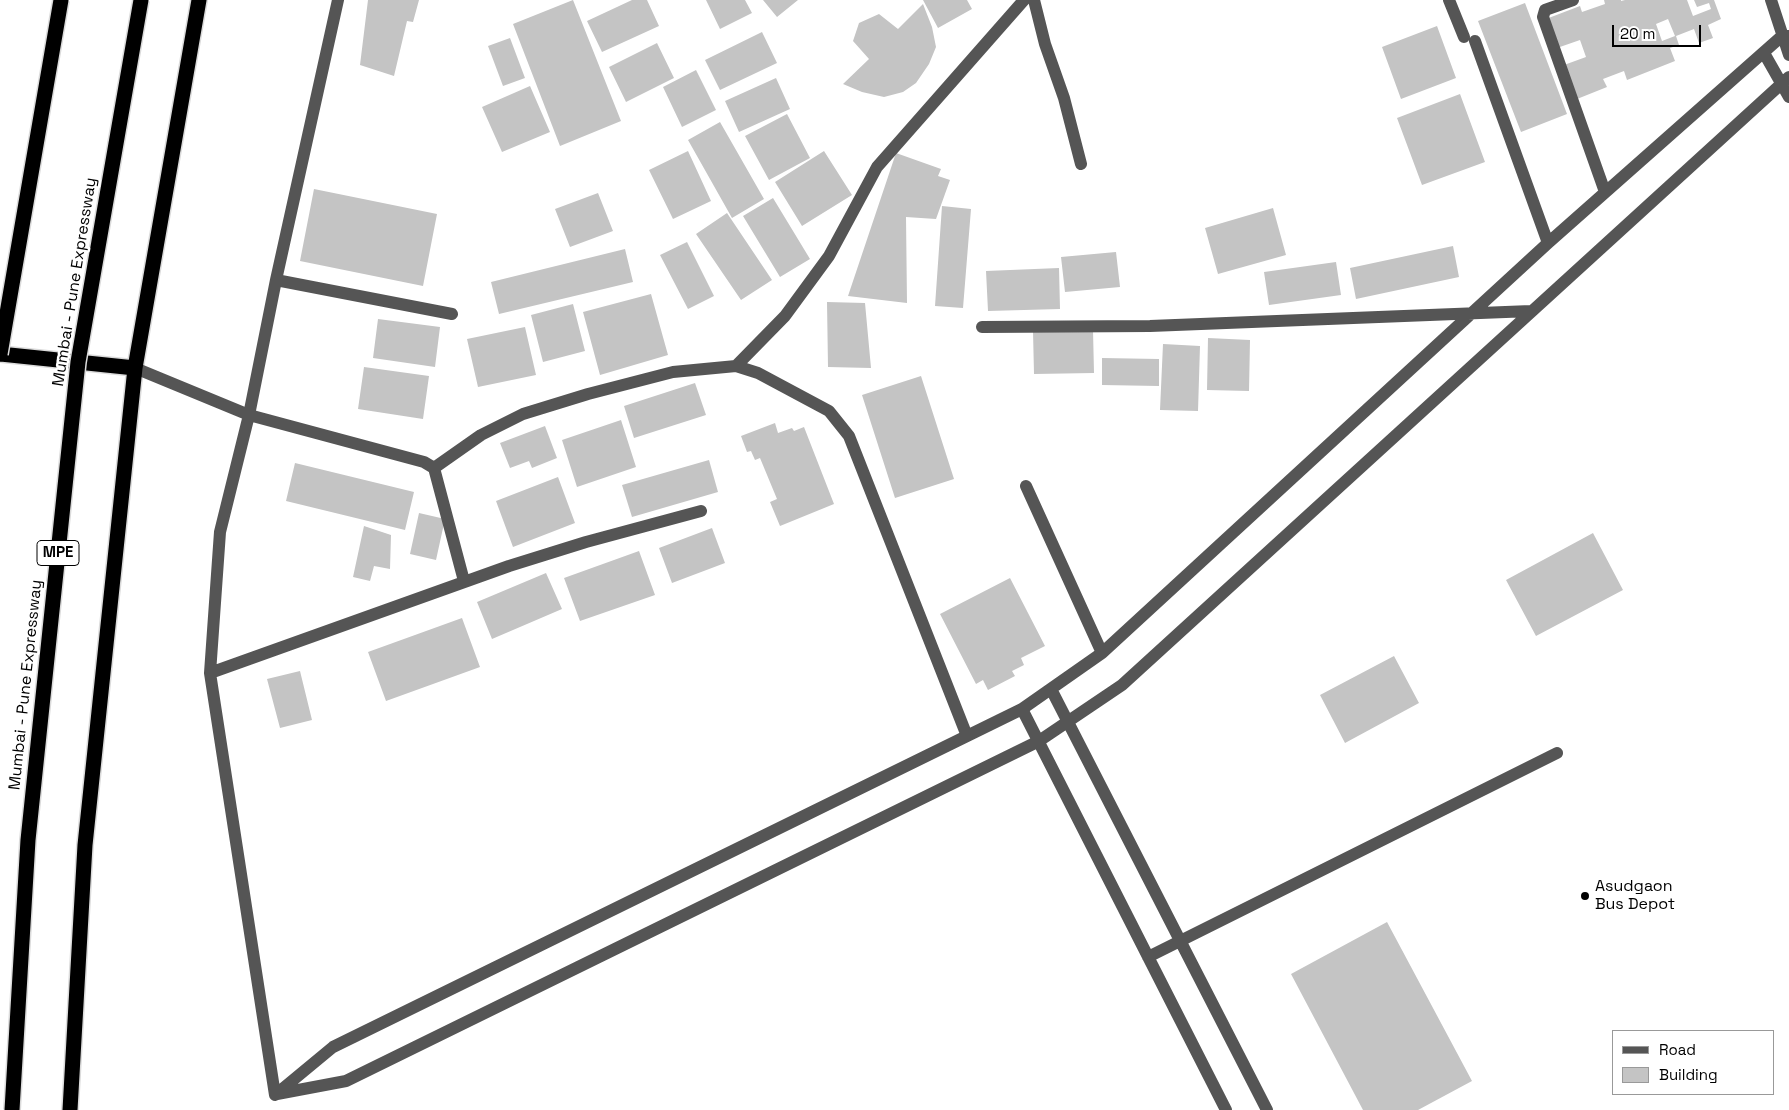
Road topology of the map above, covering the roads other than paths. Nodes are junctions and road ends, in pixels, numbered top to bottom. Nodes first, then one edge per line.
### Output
1 (61, 0) edge
2 (140, 0) edge
3 (199, 0) edge
4 (338, 0) edge
5 (1024, 0) edge
6 (1034, 0) edge
7 (1449, 0) edge
8 (1573, 0) edge
9 (1770, 0) edge
10 (1786, 36) edge
11 (1764, 53) junction
12 (1789, 55) edge
13 (1785, 80) edge
14 (1789, 97) edge
15 (1081, 164) dead end
16 (1604, 192) junction
17 (1548, 243) junction
18 (276, 280) junction
19 (1531, 311) junction
20 (1471, 313) junction
21 (452, 314) dead end
22 (982, 327) dead end
23 (0, 354) edge
24 (736, 366) junction
25 (135, 368) junction
26 (249, 415) junction
27 (434, 468) junction
28 (1026, 486) dead end
29 (701, 511) dead end
30 (464, 581) junction
31 (1102, 653) junction
32 (210, 673) junction
33 (1051, 689) junction
34 (1022, 709) junction
35 (1068, 721) junction
36 (967, 736) junction
37 (1039, 741) junction
38 (1557, 753) dead end
39 (1180, 941) junction
40 (1148, 956) junction
41 (275, 1095) junction
42 (12, 1110) edge
43 (70, 1110) edge
44 (1226, 1110) edge
45 (1266, 1110) edge

1 - 23 highway, bridge
2 - 42 highway, Mumbai - Pune Expressway / MPE, bridge
3 - 25 highway
4 - 18 street
5 - 24 street
6 - 15 street
7 - 17 street
8 - 16 street
9 - 10 street
10 - 11 street
10 - 12 street
11 - 13 street
11 - 16 street
13 - 14 street
13 - 19 street
16 - 17 street
17 - 20 street
18 - 21 street
18 - 26 street
19 - 20 street
19 - 35 street
20 - 22 street
20 - 31 street
23 - 25 highway
24 - 27 street
24 - 36 street
25 - 26 street
25 - 43 highway
26 - 27 street
26 - 32 street
27 - 30 street
28 - 31 street
29 - 30 street
30 - 32 street
31 - 33 street
32 - 41 street
33 - 34 street
33 - 35 street
34 - 36 street
34 - 37 street
35 - 37 street
35 - 39 street
36 - 41 street
37 - 40 street
37 - 41 street
38 - 39 street
39 - 40 street
39 - 45 street
40 - 44 street

